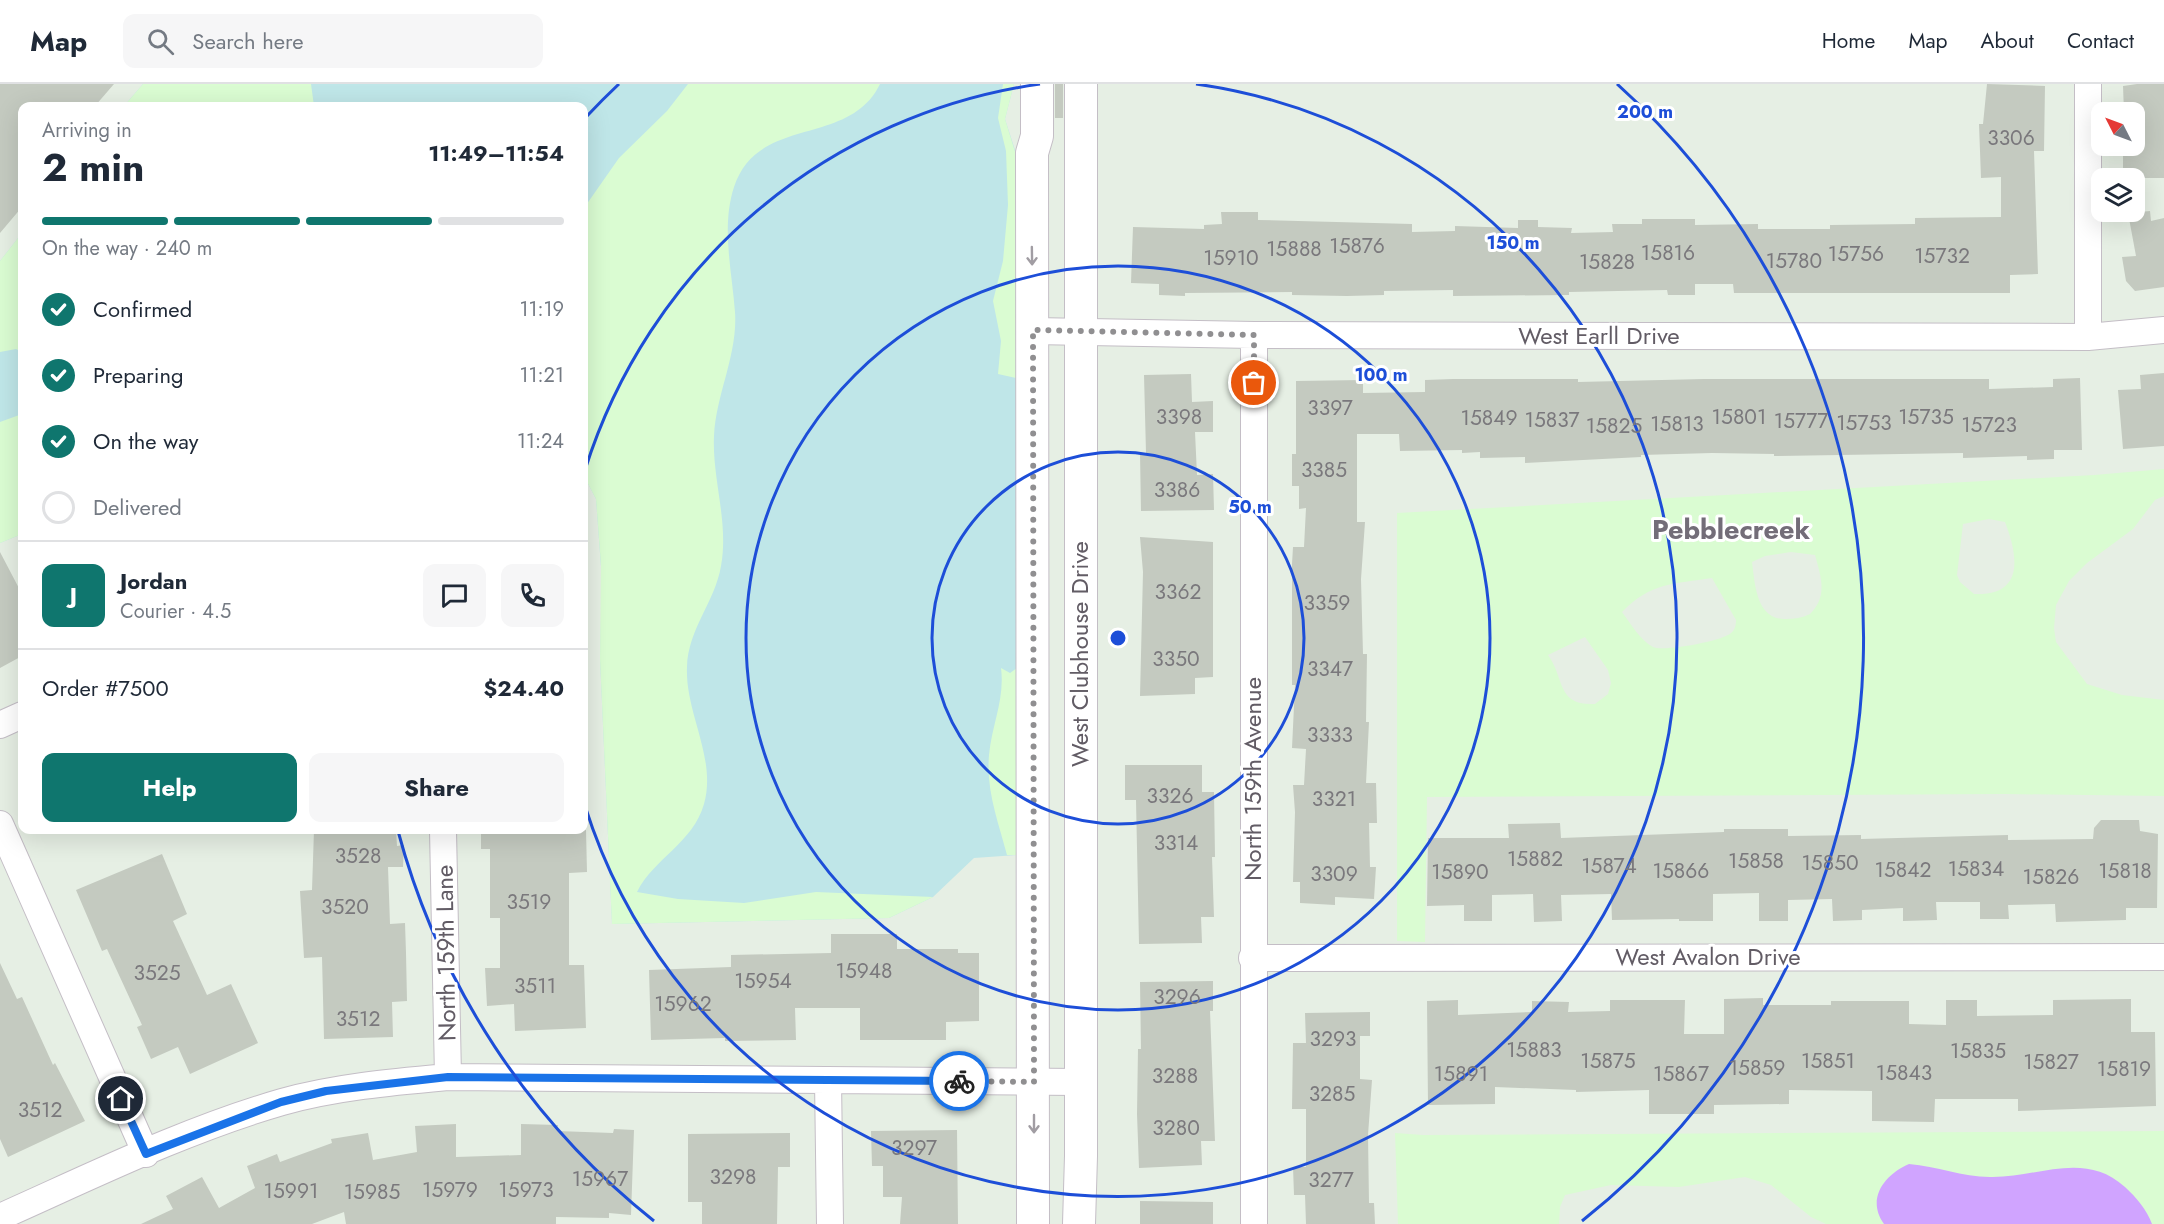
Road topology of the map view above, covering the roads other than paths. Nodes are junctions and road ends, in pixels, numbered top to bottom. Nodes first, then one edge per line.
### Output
1 (1020, 84) edge
2 (1037, 84) edge
3 (1081, 84) edge
4 (2088, 84) edge
5 (1032, 153) junction
6 (1033, 330) junction
7 (1081, 330) junction
8 (2164, 330) edge
9 (1254, 335) junction
10 (2088, 337) junction
11 (18, 718) edge
12 (0, 725) edge
13 (0, 824) edge
14 (443, 834) edge
15 (2164, 957) edge
16 (1252, 958) junction
17 (448, 1077) junction
18 (828, 1080) junction
19 (1034, 1082) junction
20 (1080, 1082) junction
21 (146, 1154) junction
22 (0, 1217) edge
23 (830, 1224) edge
24 (1033, 1224) edge
25 (1079, 1224) edge
26 (1254, 1224) edge

1 - 5 street, West Clubhouse Drive
2 - 5 street, West Clubhouse Drive
3 - 7 street, West Clubhouse Drive
4 - 10 street
5 -> 6 street, West Clubhouse Drive
6 - 7 street, West Earll Drive
6 - 19 street, West Clubhouse Drive
7 - 9 street, West Earll Drive
7 - 20 street, West Clubhouse Drive
8 - 10 street, West Earll Drive
9 - 10 street, West Earll Drive
9 - 16 street, North 159th Avenue
11 - 12 street
13 - 21 street
14 - 17 street, North 159th Lane
15 - 16 street, West Avalon Drive
16 - 26 street, North 159th Avenue
17 - 18 street
17 - 21 street
18 - 19 street
18 - 23 street
19 - 20 street
19 -> 24 street, West Clubhouse Drive
20 - 25 street, West Clubhouse Drive
21 - 22 street

